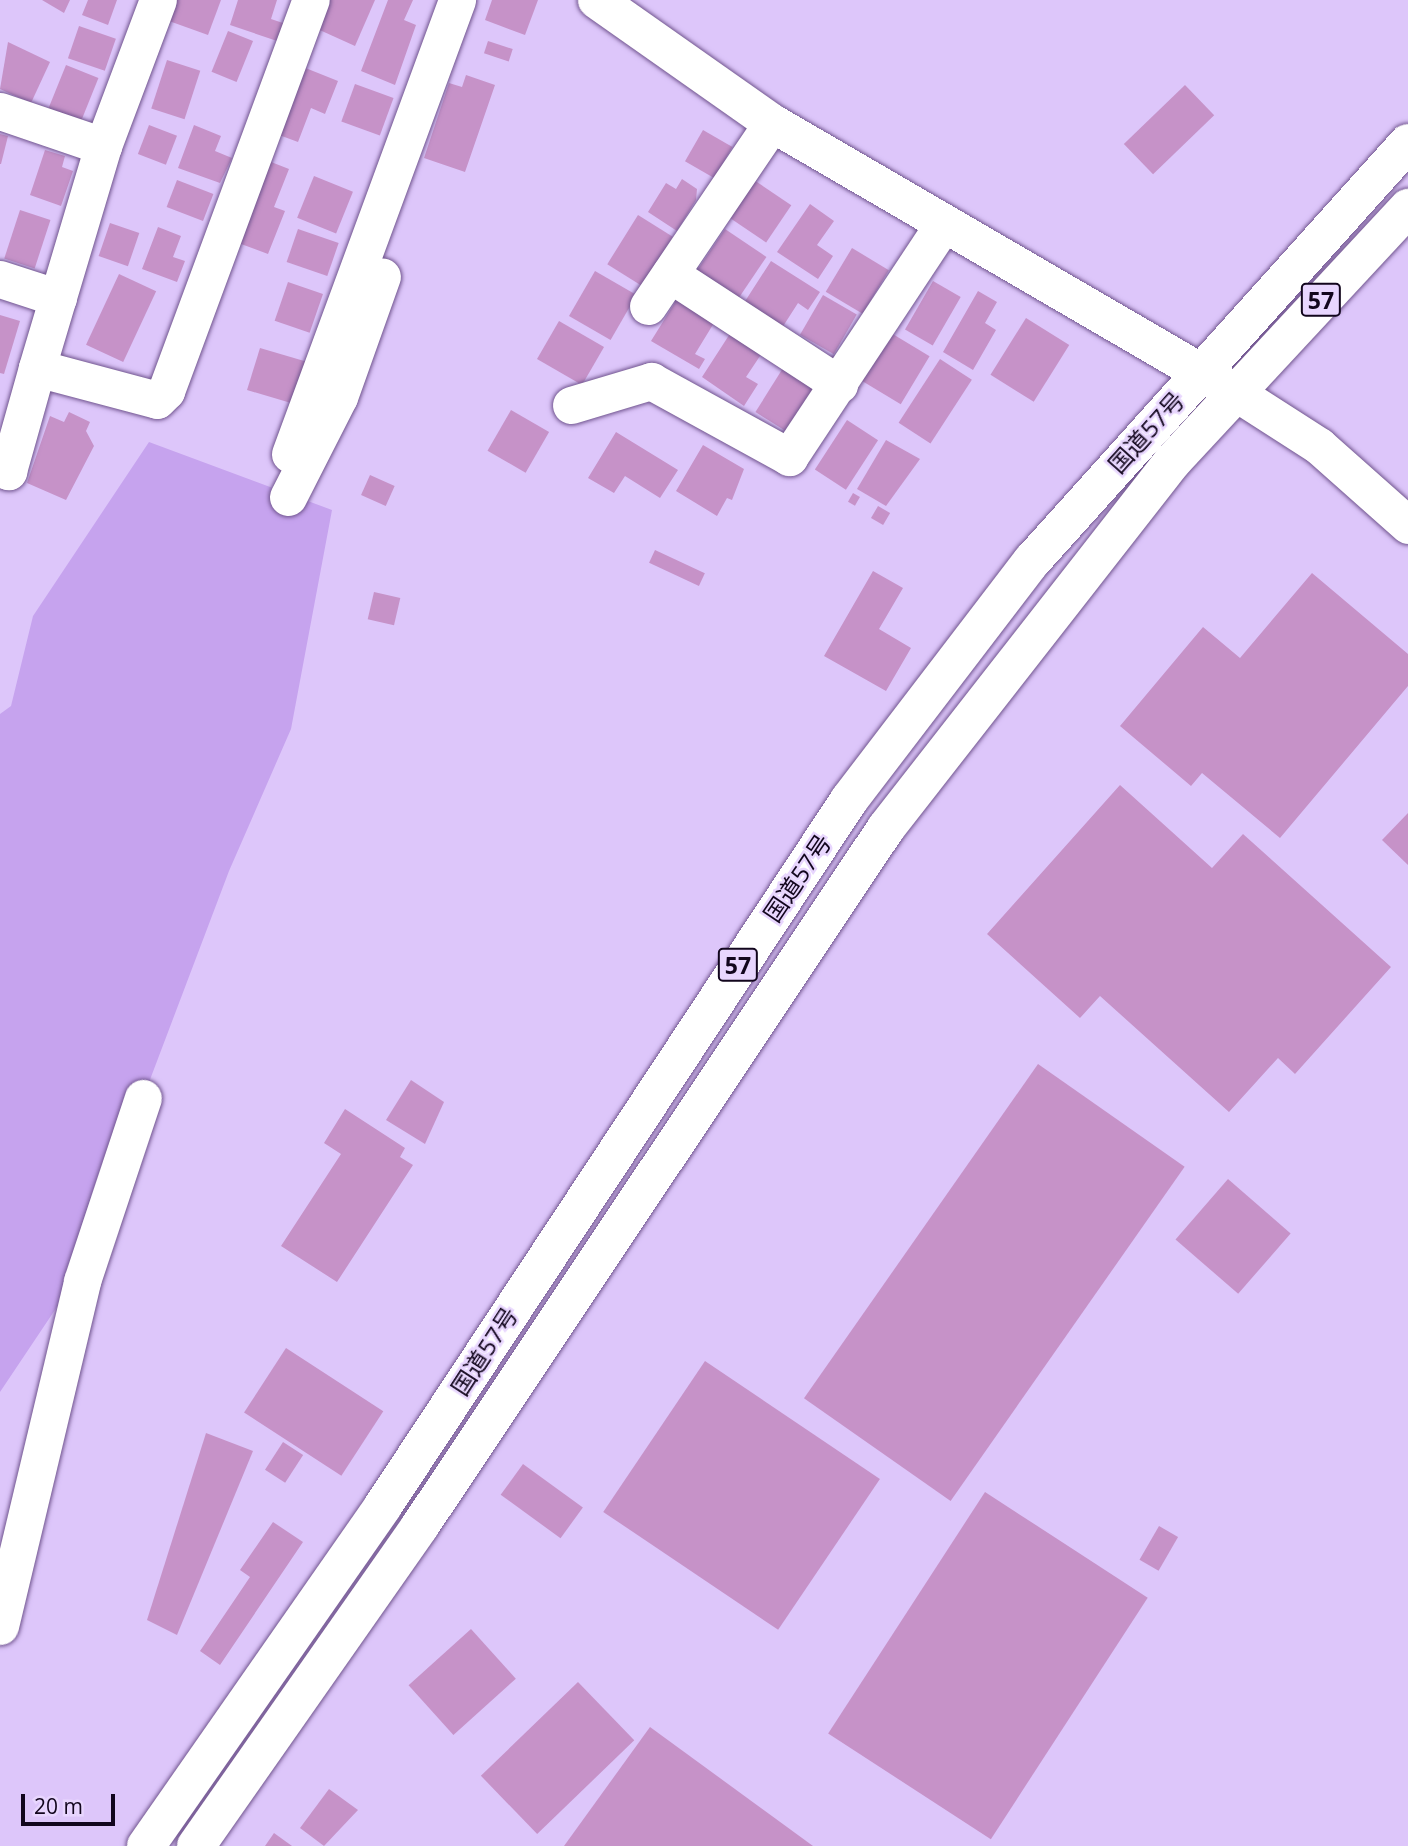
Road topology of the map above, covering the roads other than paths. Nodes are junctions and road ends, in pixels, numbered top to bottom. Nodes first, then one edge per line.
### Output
1 (158, 0) edge
2 (311, 0) edge
3 (457, 0) edge
4 (597, 0) edge
5 (0, 111) edge
6 (772, 123) junction
7 (1408, 143) edge
8 (103, 146) junction
9 (398, 156) junction
10 (1408, 208) edge
11 (942, 226) junction
12 (670, 274) junction
13 (0, 279) edge
14 (58, 298) junction
15 (649, 306) dead end
16 (37, 368) junction
17 (1200, 372) junction
18 (839, 384) junction
19 (1235, 392) junction
20 (571, 405) dead end
21 (290, 454) dead end
22 (3, 480) edge
23 (288, 497) dead end
24 (1408, 525) edge
25 (143, 1098) dead end
26 (0, 1626) edge
27 (146, 1846) edge
28 (196, 1846) edge

1 - 8 street
2 - 16 street
3 - 9 street
4 - 6 main road
5 - 8 street
6 - 11 main road
6 - 12 street
7 - 17 main road, 国道57号 / 57
8 - 14 street
9 - 21 street
9 - 23 street
10 - 19 main road, 国道57号 / 57
11 - 17 main road
11 - 18 street
12 - 15 street
12 - 18 street
13 - 14 street
14 - 16 street
16 - 22 street
17 - 19 main road
17 - 27 main road, 国道57号 / 57
18 - 20 street
19 - 24 street
19 - 28 main road, 国道57号 / 57
25 - 26 street

